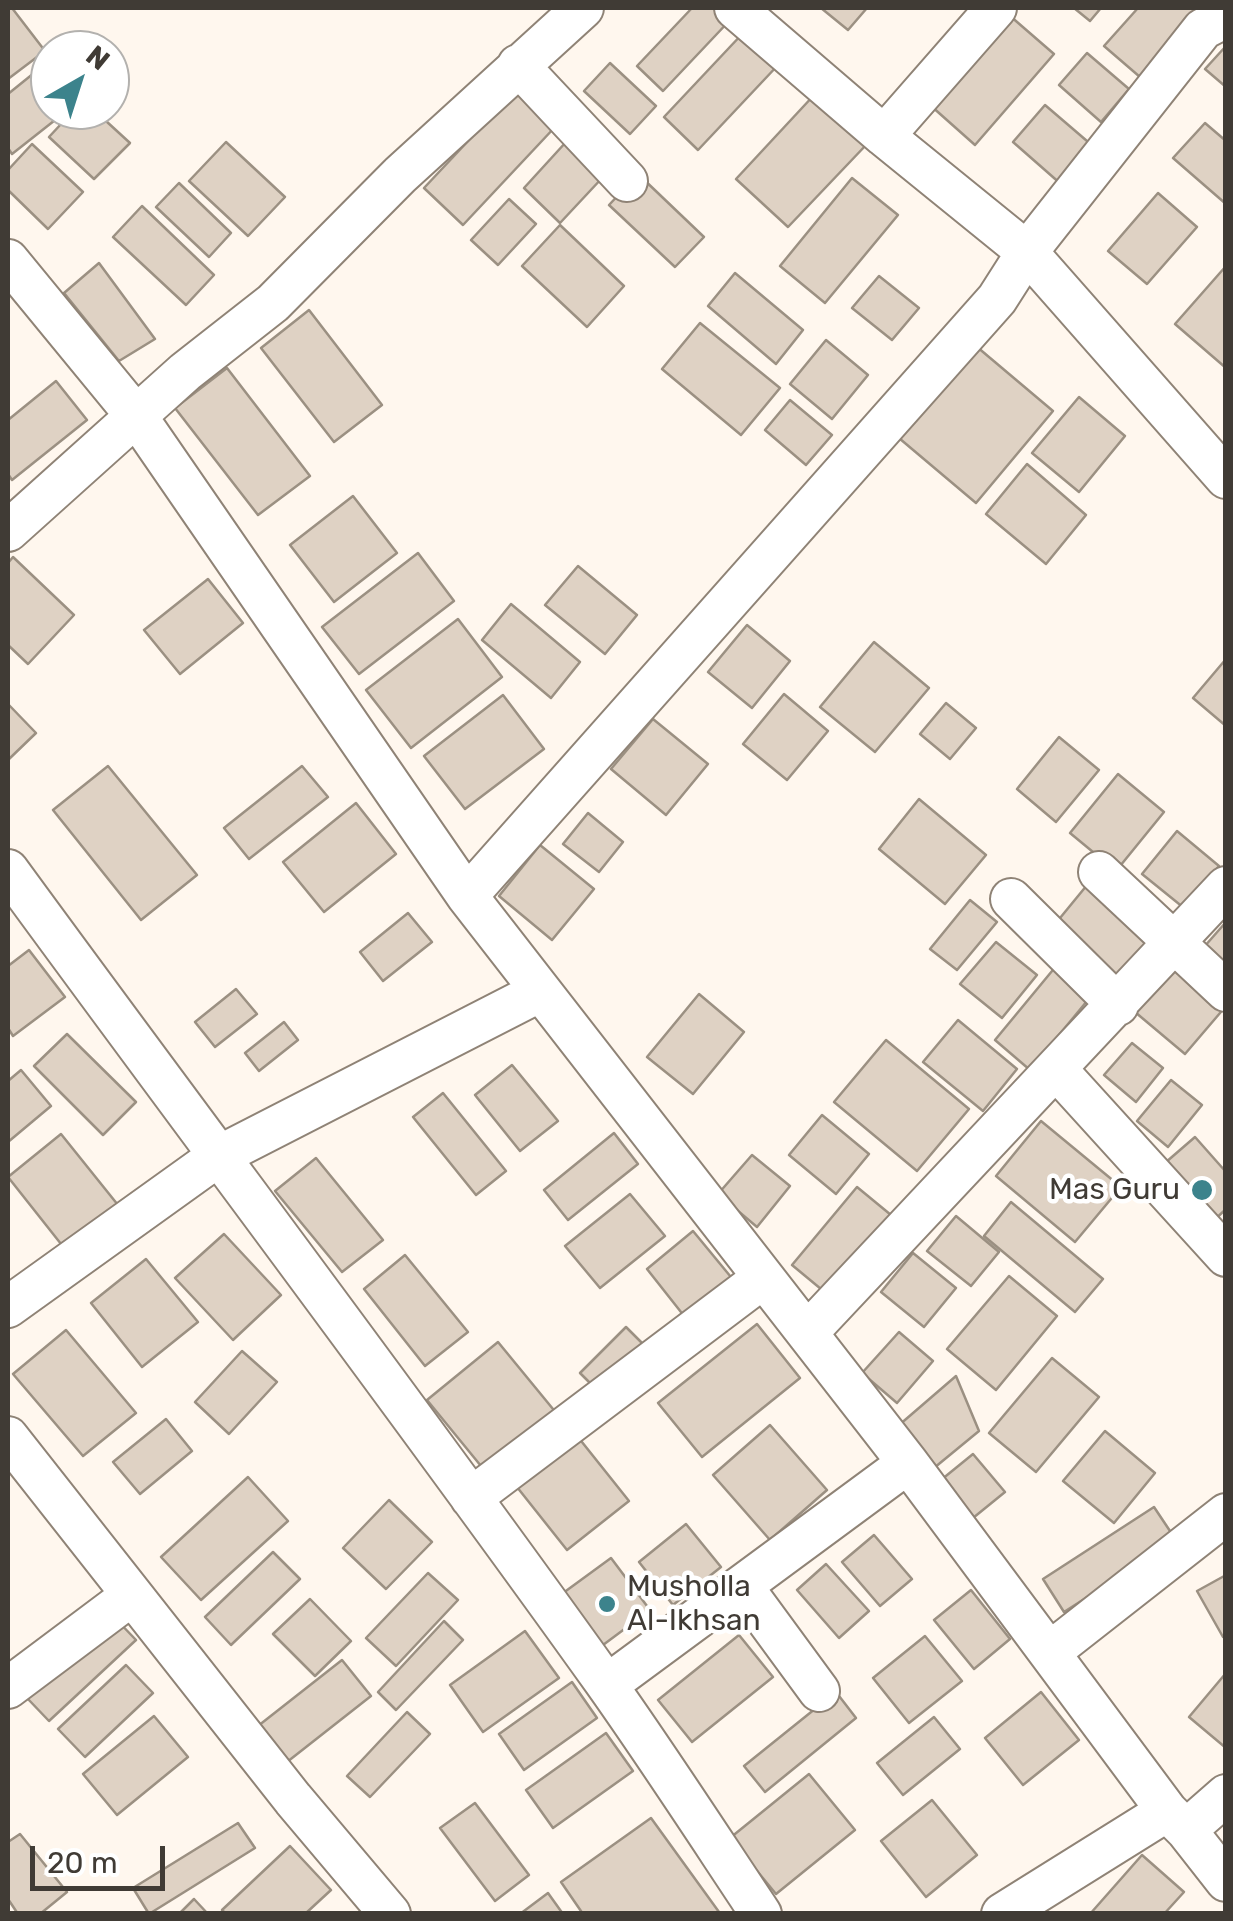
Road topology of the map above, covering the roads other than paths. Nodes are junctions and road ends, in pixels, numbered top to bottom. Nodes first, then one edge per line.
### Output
1 (583, 8) edge
2 (736, 8) edge
3 (996, 8) edge
4 (1226, 17) edge
5 (518, 65) junction
6 (884, 136) junction
7 (627, 181) dead end
8 (1027, 252) junction
9 (8, 260) edge
10 (137, 417) junction
11 (1226, 478) edge
12 (8, 531) edge
13 (8, 870) edge
14 (1098, 872) dead end
15 (1226, 887) edge
16 (467, 896) junction
17 (1011, 899) dead end
18 (20, 915) edge
19 (1172, 943) junction
20 (1226, 990) edge
21 (539, 992) junction
22 (1118, 1005) junction
23 (1056, 1069) junction
24 (216, 1156) junction
25 (1226, 1256) edge
26 (764, 1278) junction
27 (8, 1306) edge
28 (807, 1333) junction
29 (8, 1438) edge
30 (908, 1462) junction
31 (471, 1498) junction
32 (1226, 1514) edge
33 (742, 1586) junction
34 (132, 1595) junction
35 (1050, 1652) junction
36 (607, 1686) junction
37 (8, 1688) edge
38 (819, 1691) dead end
39 (1226, 1795) edge
40 (1176, 1821) junction
41 (1226, 1881) edge
42 (390, 1914) edge
43 (761, 1914) edge
44 (1002, 1914) edge

1 - 5 street
2 - 6 street
3 - 6 street
4 - 8 street
5 - 7 street
5 - 10 street
6 - 8 street
8 - 11 street
8 - 16 street
9 - 10 street
10 - 12 street
10 - 16 street
13 - 18 street
14 - 19 street
15 - 19 street
16 - 21 street
17 - 22 street
18 - 24 street
19 - 20 street
19 - 22 street
21 - 24 street
21 - 26 street
22 - 23 street
23 - 25 street
23 - 28 street
24 - 27 street
24 - 31 street
26 - 28 street
26 - 31 street
28 - 30 street
29 - 34 street
30 - 33 street
30 - 35 street
31 - 36 street
32 - 35 street
33 - 36 street
33 - 38 street
34 - 37 street
34 - 42 street
35 - 40 street
36 - 43 street
39 - 40 street
40 - 41 street
40 - 44 street

